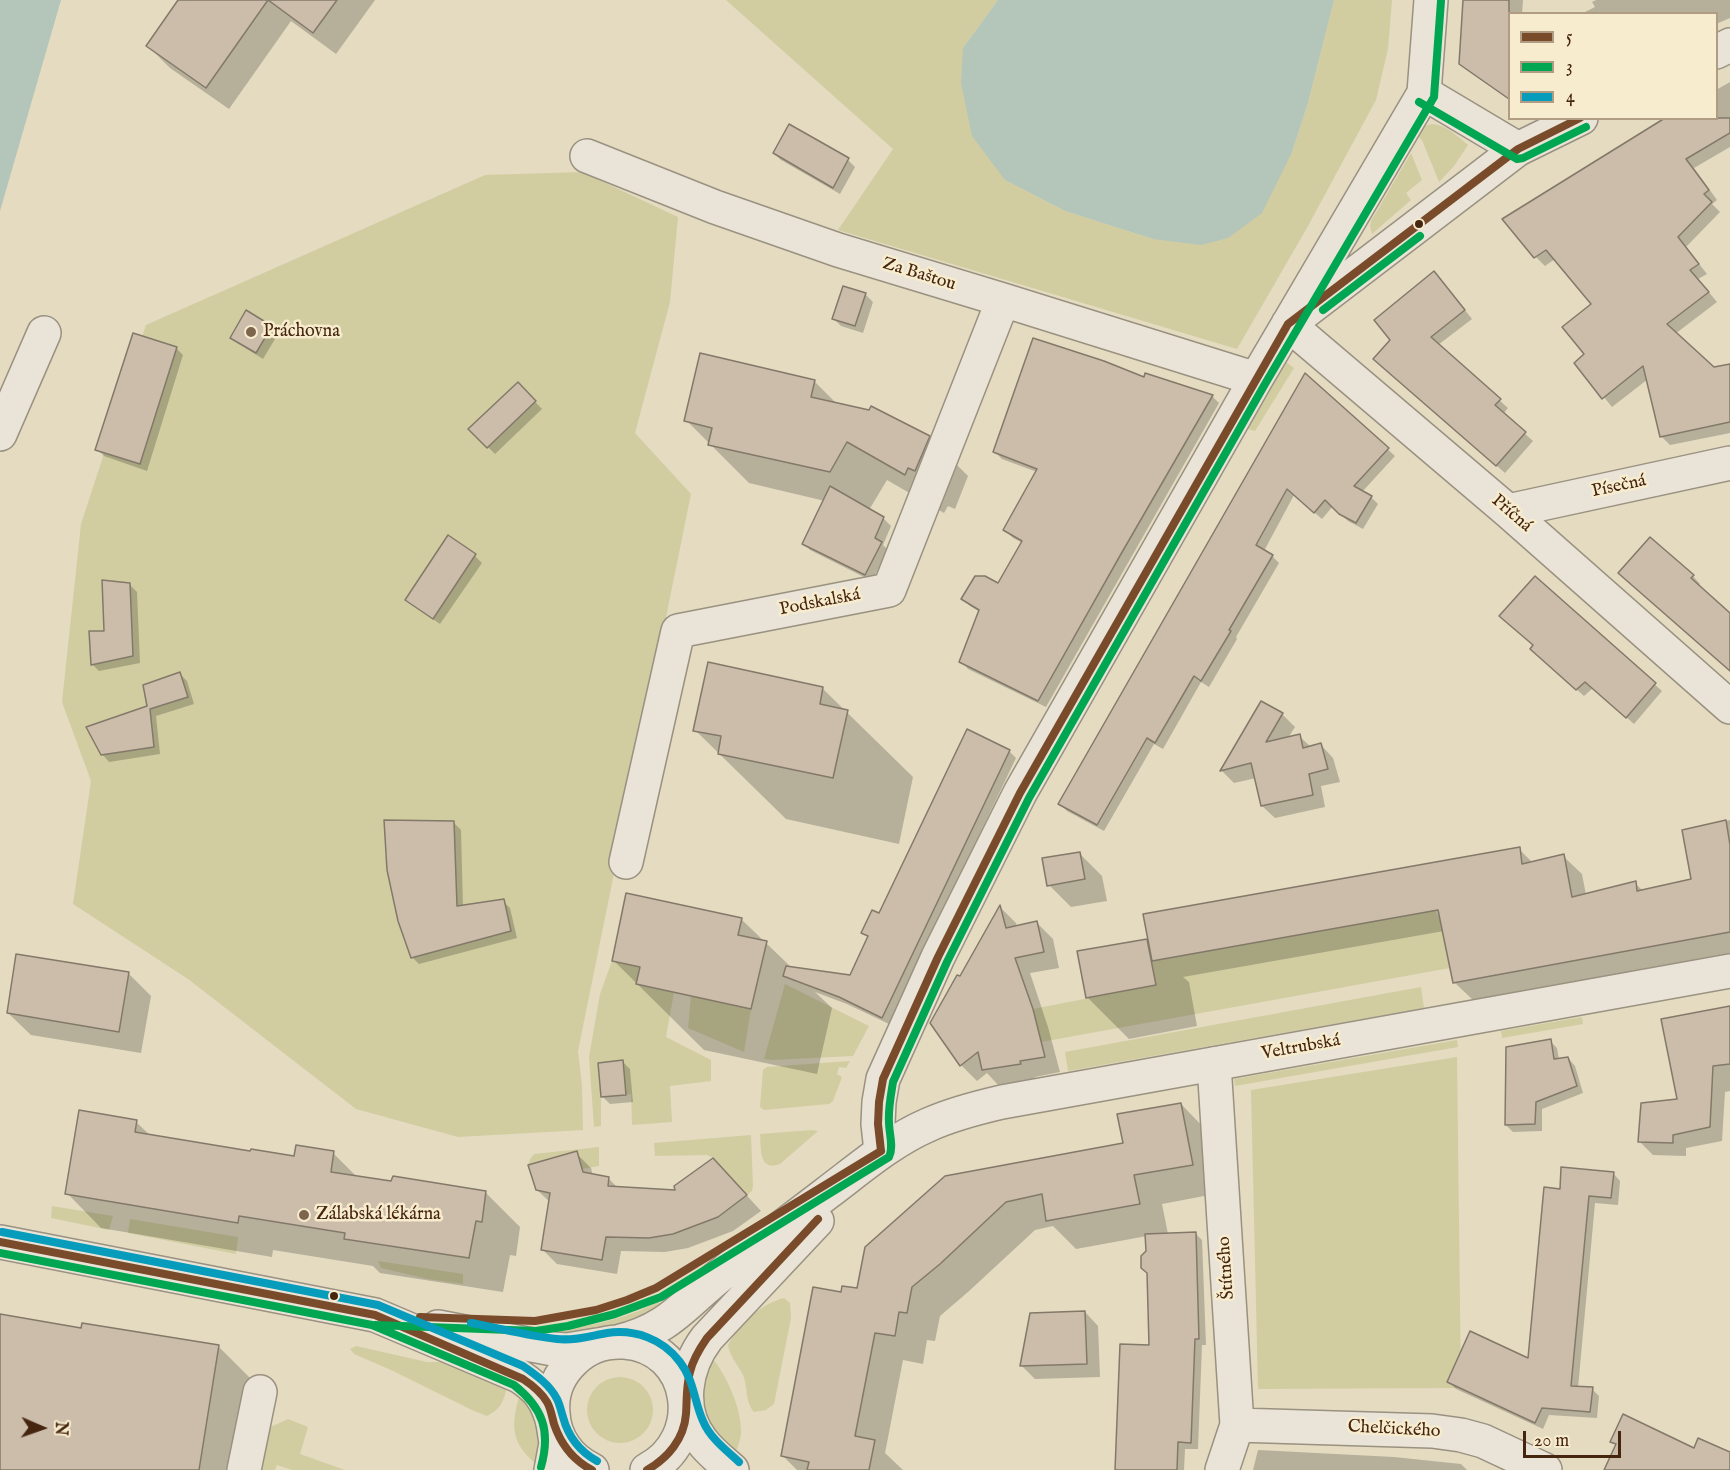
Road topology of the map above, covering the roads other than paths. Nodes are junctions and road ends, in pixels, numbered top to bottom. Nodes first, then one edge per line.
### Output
1 (1431, 0) edge
2 (1424, 93) junction
3 (1577, 120) edge
4 (1518, 149) junction
5 (587, 156) dead end
6 (1003, 300) junction
7 (1288, 324) junction
8 (44, 333) dead end
9 (1256, 379) junction
10 (0, 434) edge
11 (1730, 463) edge
12 (1508, 511) junction
13 (1730, 707) edge
14 (626, 862) dead end
15 (1730, 971) edge
16 (1214, 1064) junction
17 (881, 1151) junction
18 (8, 1244) edge
19 (375, 1315) junction
20 (612, 1342) junction
21 (260, 1392) dead end
22 (686, 1403) junction
23 (553, 1423) junction
24 (1237, 1425) junction
25 (244, 1470) edge
26 (551, 1470) edge
27 (592, 1470) edge
28 (646, 1470) edge
29 (732, 1470) edge
30 (1222, 1470) edge
31 (1545, 1470) edge

1 - 2 street
2 - 4 street
2 - 7 street
3 - 4 street
4 - 7 street
5 - 6 street, Za Baštou
6 - 9 street, Za Baštou
6 - 14 street, Podskalská
7 - 9 street
7 - 12 street, Příčná
8 - 10 street
9 - 17 street
11 - 12 street, Písečná
12 - 13 street, Příčná
15 - 16 street, Veltrubská
16 - 17 street, Veltrubská
16 - 24 street, Štítného
17 - 20 street
17 - 22 street
18 - 19 street
19 - 20 street
19 - 23 street
20 - 22 street
20 - 23 street
21 - 25 street
22 - 28 street
22 - 29 street
23 - 26 street
23 - 27 street
24 - 30 street, Štítného
24 - 31 street, Chelčického

